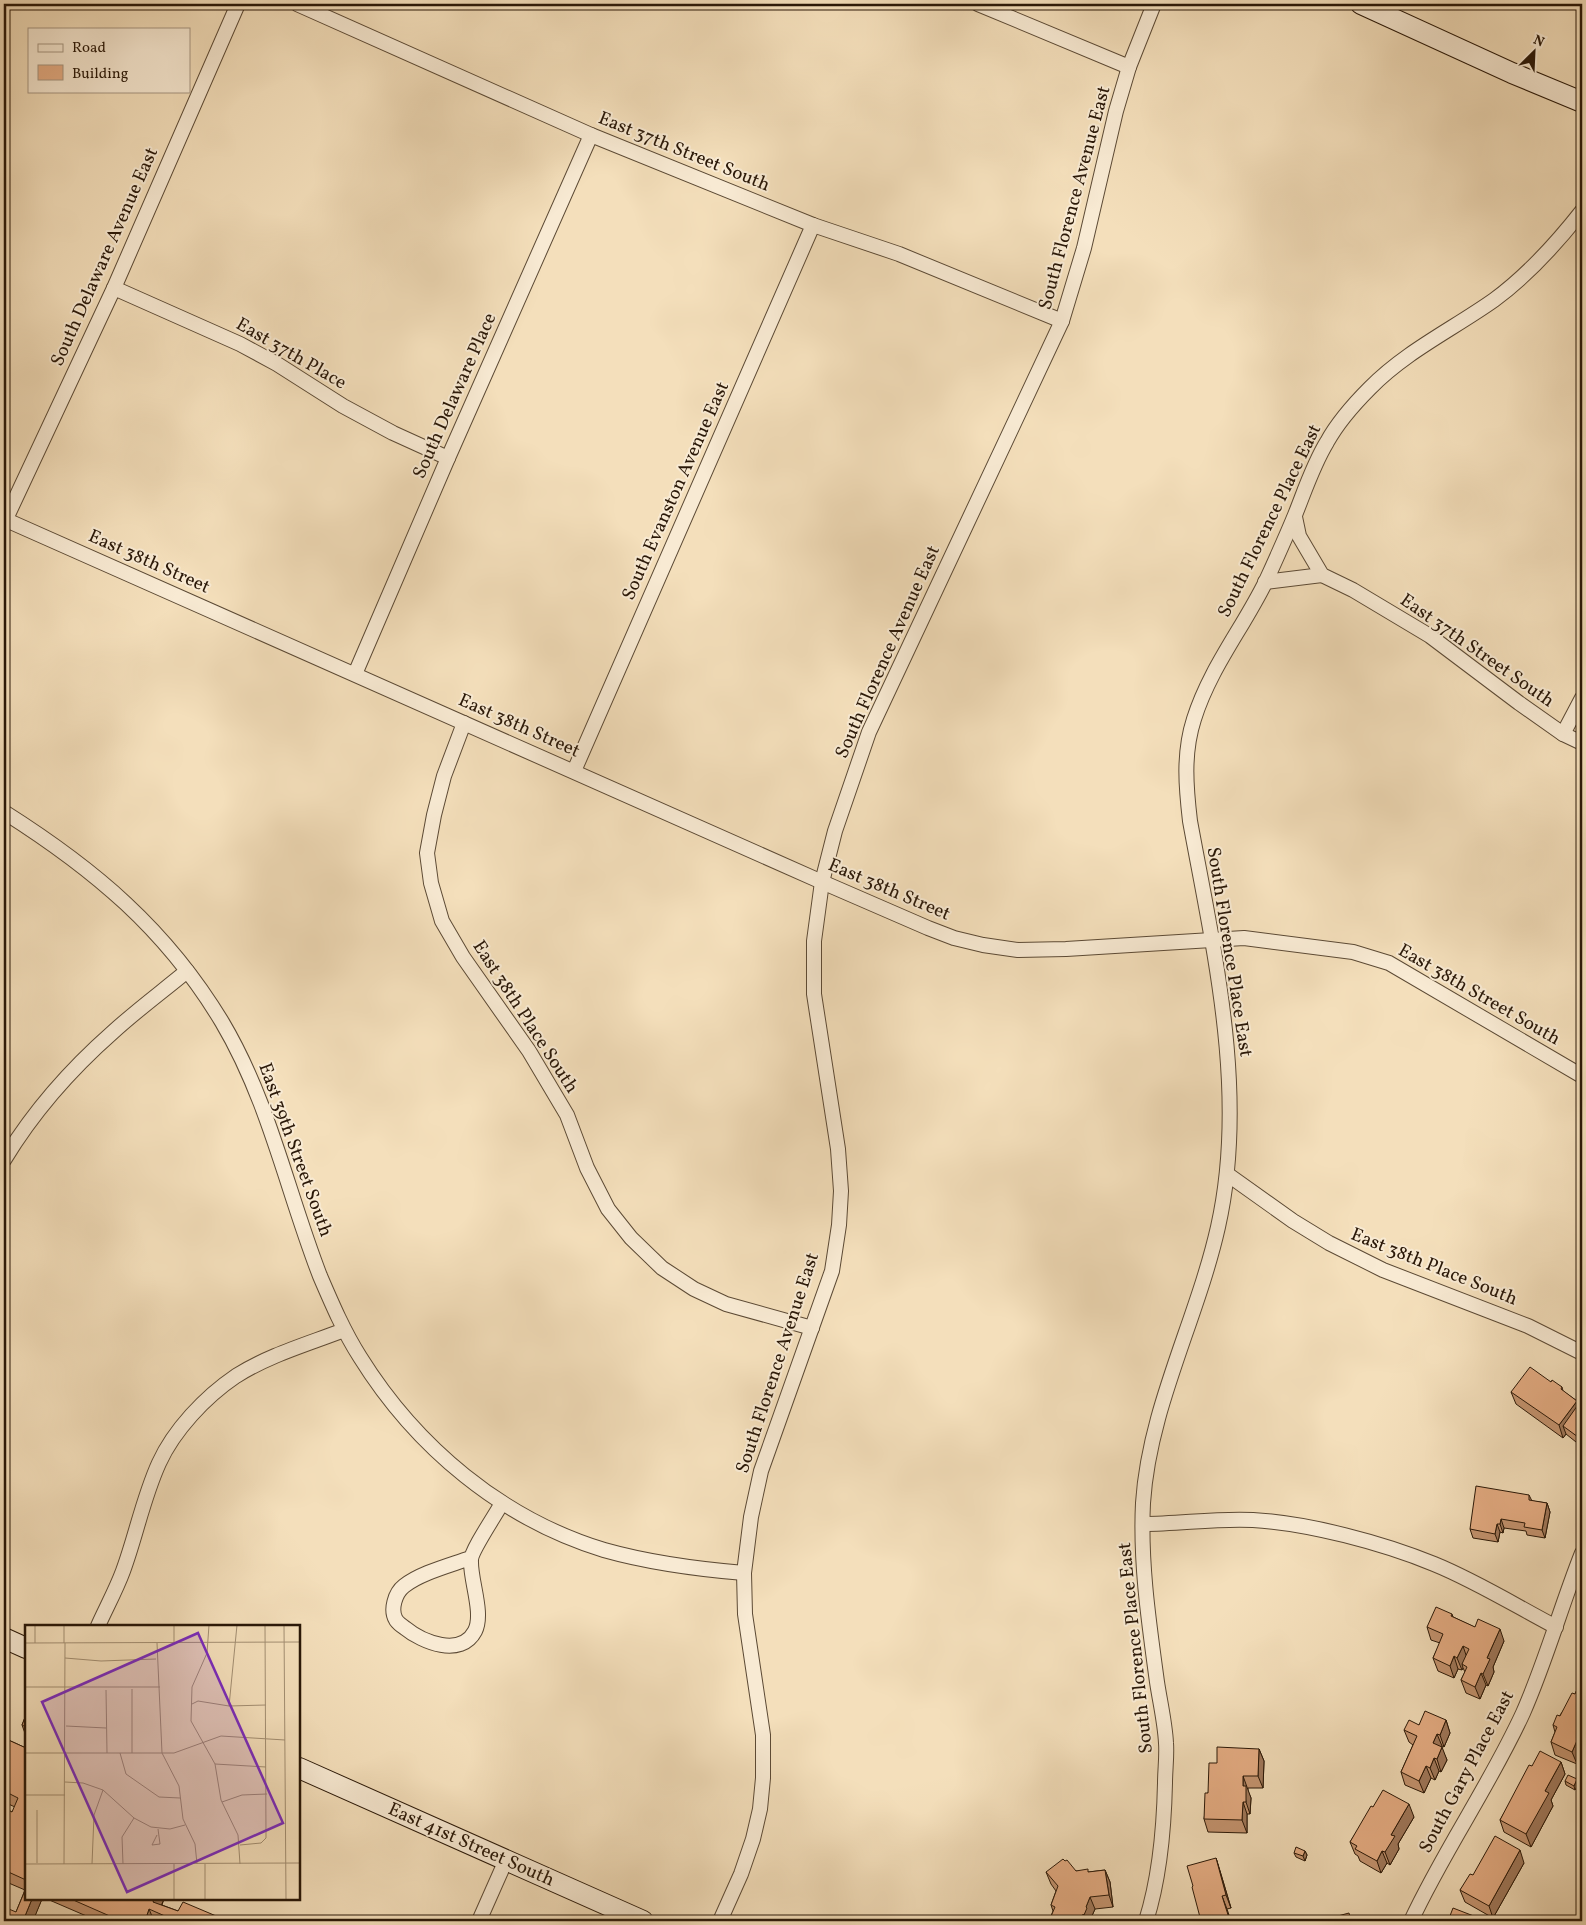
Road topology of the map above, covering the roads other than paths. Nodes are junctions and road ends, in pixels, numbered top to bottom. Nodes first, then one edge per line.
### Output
1 (238, 4) edge
2 (297, 4) edge
3 (978, 4) edge
4 (1154, 4) edge
5 (1361, 4) edge
6 (1129, 67) junction
7 (1582, 102) edge
8 (591, 135) junction
9 (1582, 211) edge
10 (813, 225) junction
11 (114, 288) junction
12 (1062, 321) junction
13 (448, 458) junction
14 (1294, 517) junction
15 (4, 520) edge
16 (1322, 575) junction
17 (1265, 582) junction
18 (355, 674) junction
19 (1582, 698) edge
20 (464, 723) junction
21 (1564, 734) junction
22 (1582, 743) edge
23 (574, 771) junction
24 (4, 812) edge
25 (822, 882) junction
26 (1211, 940) junction
27 (1025, 950) joint
28 (187, 971) junction
29 (1582, 1076) edge
30 (4, 1160) edge
31 (1227, 1174) junction
32 (812, 1328) junction
33 (344, 1330) junction
34 (1582, 1353) edge
35 (502, 1504) junction
36 (1143, 1524) junction
37 (1582, 1553) edge
38 (470, 1558) junction
39 (744, 1574) junction
40 (98, 1625) edge
41 (1556, 1627) junction
42 (4, 1638) edge
43 (25, 1648) edge
44 (300, 1768) edge
45 (506, 1860) junction
46 (479, 1921) edge
47 (643, 1921) edge
48 (720, 1921) edge
49 (1146, 1921) edge
50 (1410, 1921) edge

1 - 11 street, South Delaware Avenue East
2 - 8 street, East 37th Street South
3 - 6 street
4 - 6 street, South Florence Avenue East
5 - 7 main road
6 - 12 street, South Florence Avenue East
8 - 10 street, East 37th Street South
8 - 13 street, South Delaware Place
9 - 14 street, South Florence Place East
10 - 12 street, East 37th Street South
10 - 23 street, South Evanston Avenue East
11 - 13 street, East 37th Place
11 - 15 street, South Delaware Avenue East
12 - 25 street, South Florence Avenue East
13 - 18 street, South Delaware Place
14 - 16 street
14 - 17 street, South Florence Place East
15 - 18 street, East 38th Street
16 - 17 street
16 - 21 street, East 37th Street South
17 - 26 street, South Florence Place East
18 - 20 street, East 38th Street
19 - 21 street
20 - 23 street, East 38th Street
20 - 32 street, East 38th Place South
21 - 22 street, East 37th Street South
23 - 25 street, East 38th Street
24 - 28 street, East 39th Street South
25 - 27 street, East 38th Street
25 - 32 street, South Florence Avenue East
26 - 27 street, East 38th Street South
26 - 29 street, East 38th Street South
26 - 31 street, South Florence Place East
28 - 30 street
28 - 33 street, East 39th Street South
31 - 34 street, East 38th Place South
31 - 36 street, South Florence Place East
32 - 39 street, South Florence Avenue East
33 - 35 street, East 39th Street South
33 - 40 street
35 - 38 street
35 - 39 street, East 39th Street South
36 - 41 street
36 - 49 street, South Florence Place East
37 - 41 street, South Gary Place East
38 - 38 street
39 - 48 street, South Florence Avenue East
41 - 50 street, South Gary Place East
42 - 43 main road
44 - 45 main road, East 41st Street South
45 - 46 street
45 - 47 main road, East 41st Street South

